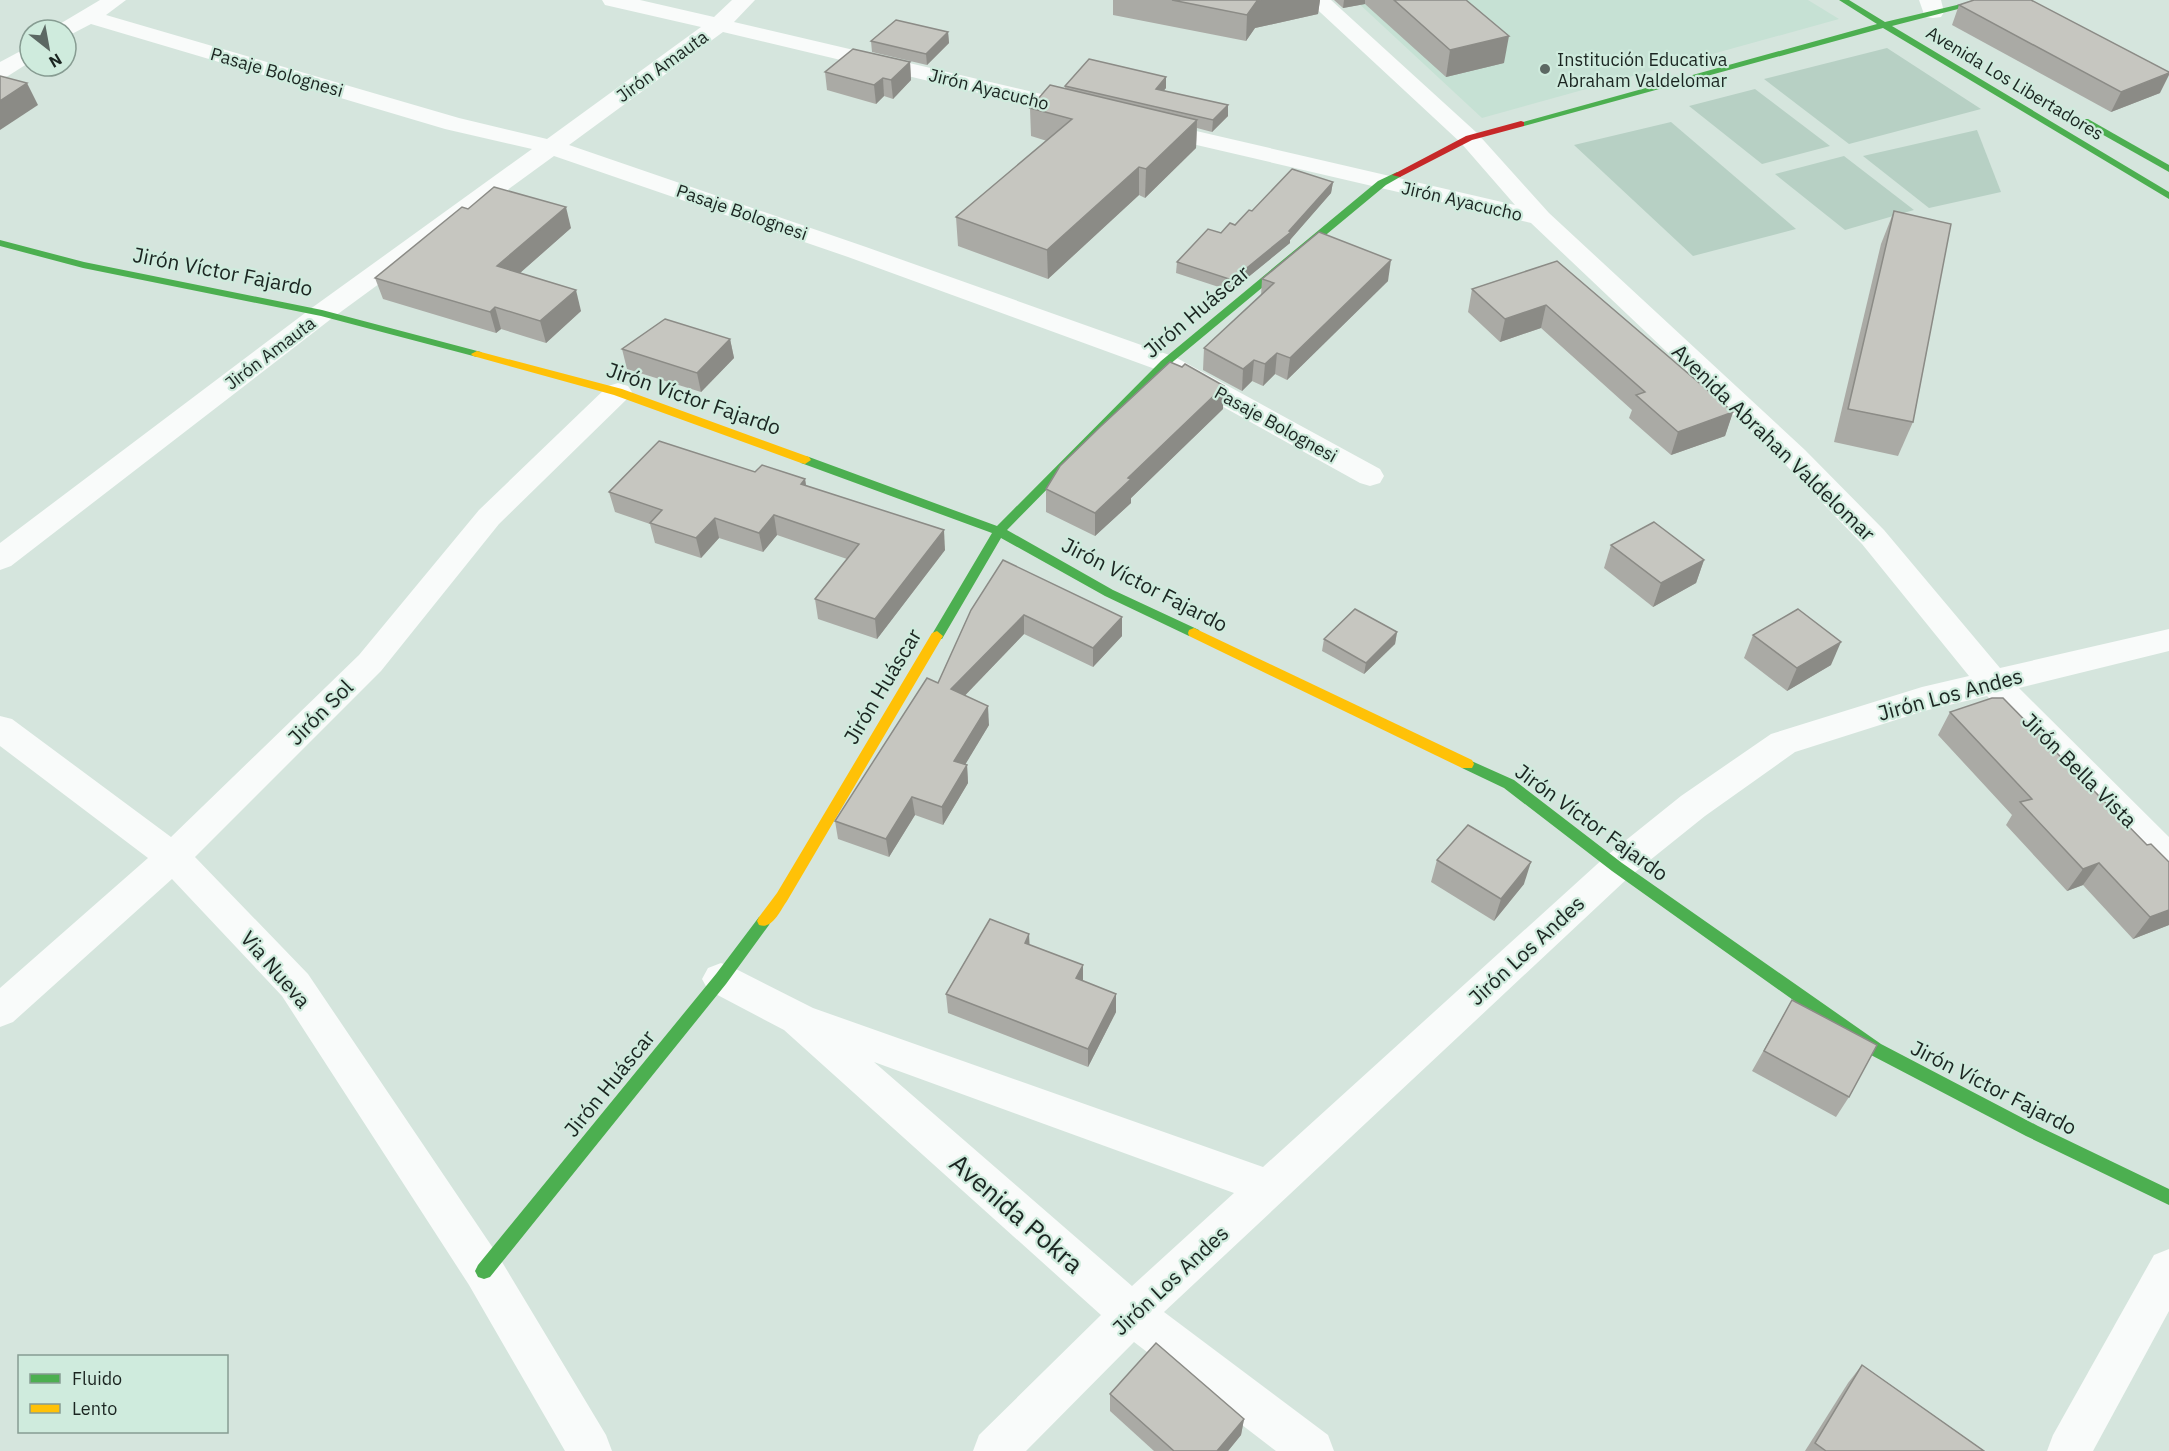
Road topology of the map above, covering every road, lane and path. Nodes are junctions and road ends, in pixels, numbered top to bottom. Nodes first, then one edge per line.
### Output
1 (115, 0) edge
2 (614, 0) edge
3 (744, 0) edge
4 (1318, 0) edge
5 (1843, 0) edge
6 (1989, 0) edge
7 (1891, 6) dead end
8 (1931, 14) edge
9 (88, 16) junction
10 (1910, 18) junction
11 (78, 22) edge
12 (720, 24) junction
13 (1883, 25) junction
14 (18, 60) edge
15 (0, 71) edge
16 (1103, 116) edge
17 (2077, 116) dead end
18 (1127, 122) edge
19 (1469, 138) junction
20 (552, 147) junction
21 (2169, 169) edge
22 (1382, 183) junction
23 (2169, 196) edge
24 (1540, 218) junction
25 (0, 243) edge
26 (322, 313) junction
27 (1165, 363) junction
28 (618, 392) junction
29 (1370, 476) dead end
30 (999, 531) junction
31 (0, 559) edge
32 (2169, 640) edge
33 (1992, 681) junction
34 (0, 728) edge
35 (173, 857) junction
36 (2169, 859) edge
37 (1617, 867) junction
38 (721, 979) junction
39 (0, 1011) edge
40 (797, 1018) junction
41 (1270, 1188) junction
42 (2169, 1197) edge
43 (2169, 1269) edge
44 (484, 1271) junction
45 (1132, 1314) junction
46 (590, 1451) edge
47 (995, 1451) edge
48 (1312, 1451) edge
49 (2068, 1451) edge

1 - 9 street
2 - 12 street, Jirón Ayacucho
3 - 12 street, Jirón Amauta
4 - 19 street, Avenida Abrahan Valdelomar
5 - 13 street, Avenida Los Libertadores
6 - 8 street, Jirón Huáscar
7 - 10 street, Avenida Los Libertadores
8 - 10 street, Jirón Huáscar
9 - 11 street
9 - 20 street, Pasaje Bolognesi
10 - 13 street, Jirón Huáscar
12 - 16 street, Jirón Ayacucho
12 - 20 street, Jirón Amauta
13 - 19 street, Jirón Huáscar
13 - 23 street, Avenida Los Libertadores
14 - 15 street
17 - 21 street, Avenida Los Libertadores
18 - 22 street, Jirón Ayacucho
19 - 22 street, Jirón Huáscar
19 - 24 street, Avenida Abrahan Valdelomar
20 - 26 street, Jirón Amauta
20 - 27 street, Pasaje Bolognesi
22 - 24 street, Jirón Ayacucho
22 - 27 street, Jirón Huáscar
24 - 33 street, Avenida Abrahan Valdelomar
25 - 26 street, Jirón Víctor Fajardo
26 - 28 street, Jirón Víctor Fajardo
26 - 31 street, Jirón Amauta
27 - 29 street, Pasaje Bolognesi
27 - 30 street, Jirón Huáscar
28 - 30 street, Jirón Víctor Fajardo
28 - 35 street, Jirón Sol
30 - 37 street, Jirón Víctor Fajardo
30 - 38 street, Jirón Huáscar
32 - 33 street, Jirón Los Andes
33 - 36 street, Jirón Bella Vista
33 - 37 street, Jirón Los Andes
34 - 35 street, Via Nueva
35 - 39 street, Jirón Sol
35 - 44 street, Via Nueva
37 - 41 street, Jirón Los Andes
37 - 42 street, Jirón Víctor Fajardo
38 - 40 street, Avenida Pokra
38 - 44 street, Jirón Huáscar
40 - 41 street
40 - 45 street, Avenida Pokra
41 - 45 street, Jirón Los Andes
43 - 49 street
44 - 46 street, Via Nueva
45 - 47 street, Jirón Los Andes
45 - 48 street, Avenida Pokra

